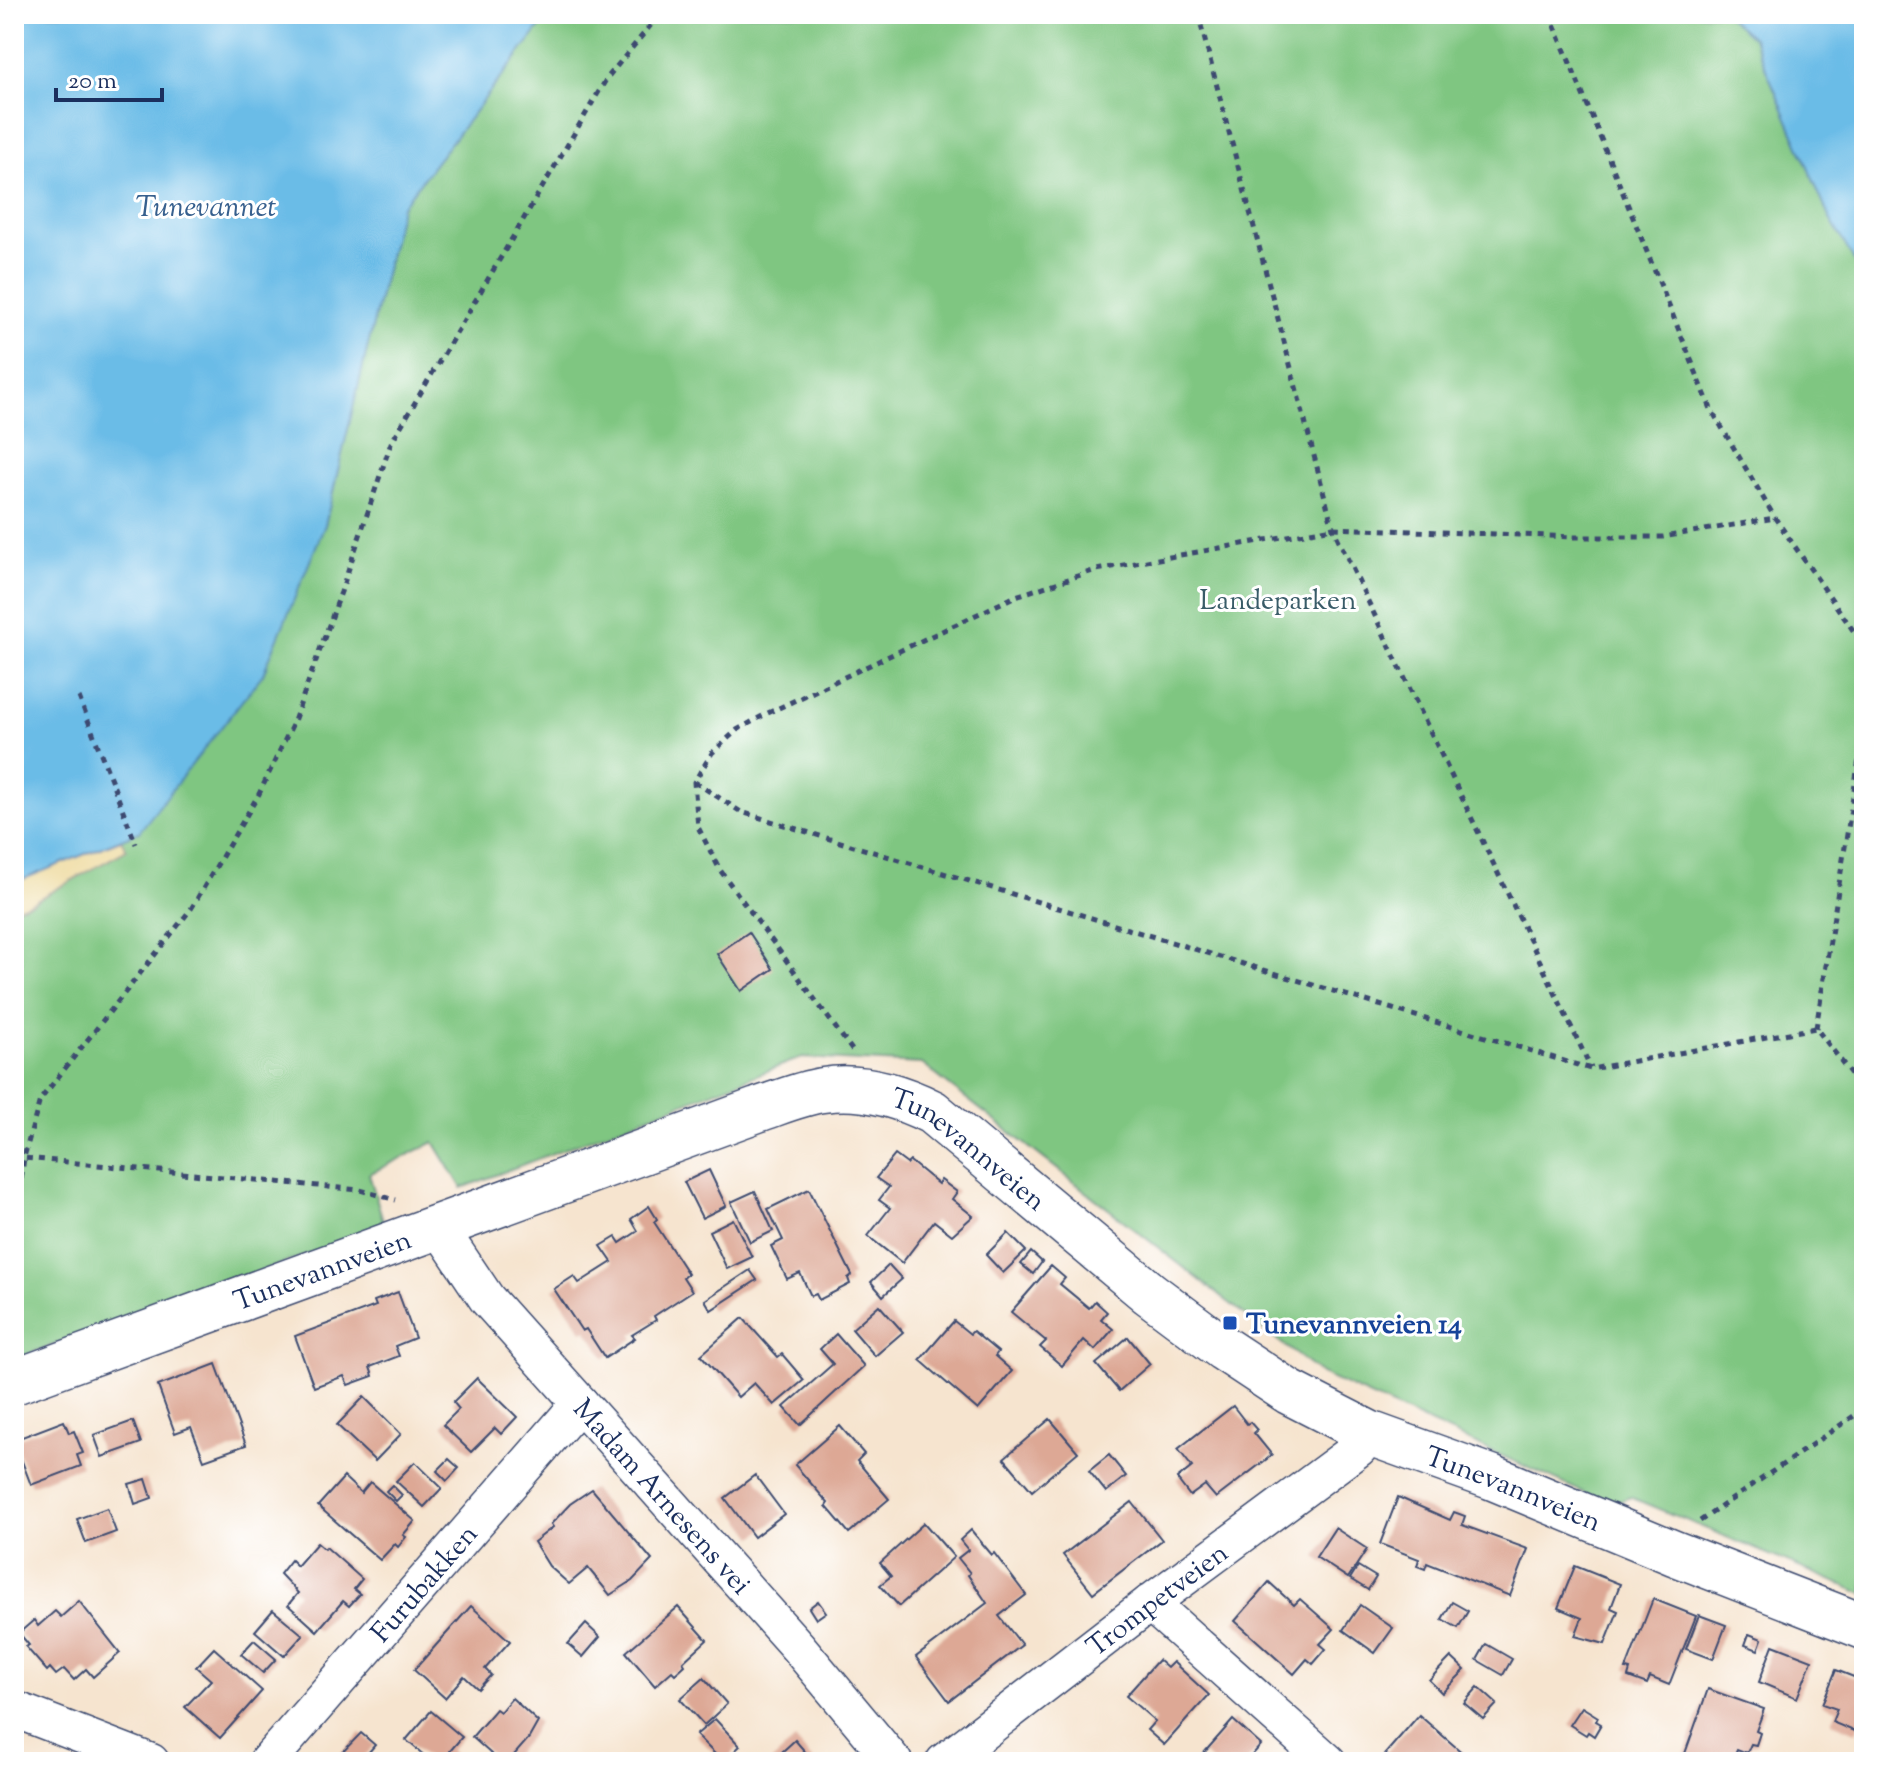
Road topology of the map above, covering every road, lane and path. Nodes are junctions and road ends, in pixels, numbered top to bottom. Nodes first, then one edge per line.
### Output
1 (660, 14) edge
2 (1198, 14) edge
3 (1550, 14) edge
4 (1775, 518) junction
5 (1333, 528) junction
6 (1864, 646) edge
7 (79, 697) dead end
8 (1864, 728) edge
9 (694, 782) junction
10 (136, 844) dead end
11 (1816, 1028) junction
12 (1591, 1069) junction
13 (1864, 1091) edge
14 (885, 1094) junction
15 (14, 1157) edge
16 (24, 1157) junction
17 (17, 1214) dead end
18 (438, 1226) junction
19 (14, 1382) edge
20 (580, 1403) junction
21 (1864, 1409) edge
22 (1369, 1433) junction
23 (1674, 1553) junction
24 (1150, 1603) junction
25 (1864, 1627) edge
26 (14, 1709) edge
27 (151, 1762) edge
28 (267, 1762) edge
29 (894, 1762) edge
30 (944, 1762) edge
31 (1328, 1762) edge

1 - 16 path
2 - 5 path
3 - 4 path
4 - 5 path
4 - 6 path
5 - 9 path
5 - 12 path
7 - 10 path
8 - 11 path
9 - 12 path
9 - 14 path
11 - 12 path
11 - 13 path
14 - 18 street, Tunevannveien
14 - 22 street, Tunevannveien
15 - 16 path
16 - 17 path
16 - 18 path
18 - 19 street, Tunevannveien
18 - 20 street, Madam Arnesens vei
20 - 28 street, Furubakken
20 - 29 street, Madam Arnesens vei
21 - 23 path
22 - 23 street, Tunevannveien
22 - 24 street, Trompetveien
23 - 25 street, Tunevannveien
24 - 30 street, Trompetveien
24 - 31 street
26 - 27 street

